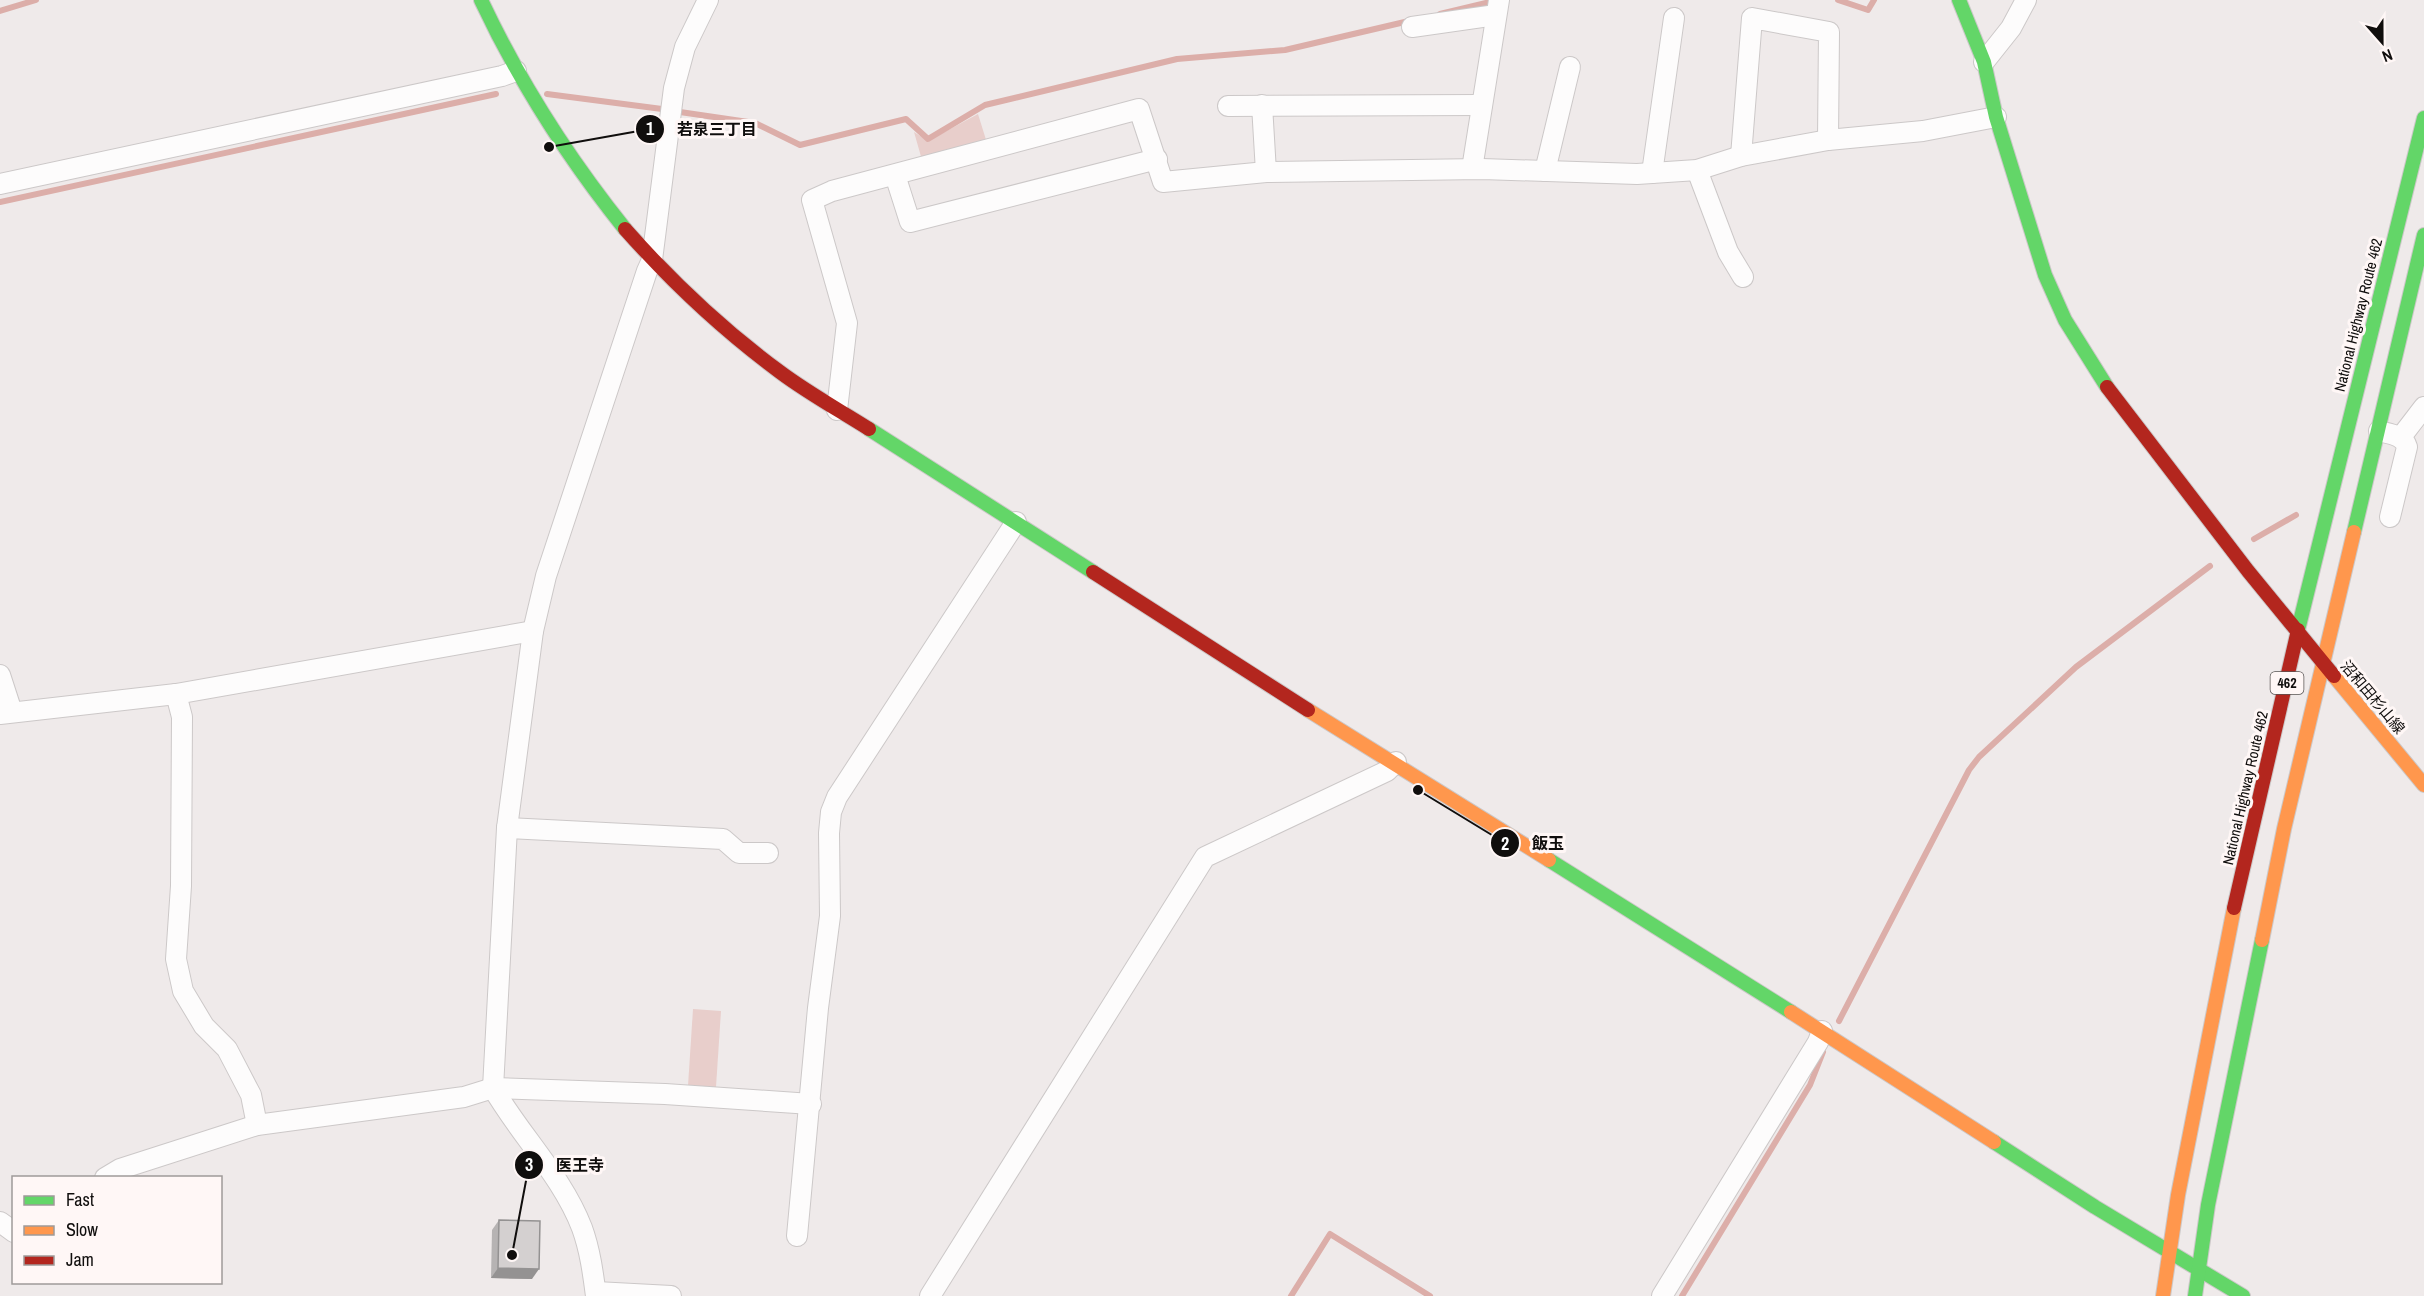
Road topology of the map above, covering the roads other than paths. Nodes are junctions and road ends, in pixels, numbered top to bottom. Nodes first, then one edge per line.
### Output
1 (481, 0) edge
2 (708, 0) edge
3 (1959, 0) edge
4 (2026, 0) edge
5 (1498, 7) edge
6 (1674, 18) dead end
7 (1412, 27) dead end
8 (1984, 62) junction
9 (1570, 67) dead end
10 (516, 71) junction
11 (1262, 105) junction
12 (1482, 105) junction
13 (1228, 106) dead end
14 (1996, 117) junction
15 (2424, 118) edge
16 (1828, 140) junction
17 (1741, 156) junction
18 (1157, 159) junction
19 (1472, 169) junction
20 (1697, 170) junction
21 (1545, 171) junction
22 (1266, 172) junction
23 (1652, 173) junction
24 (895, 175) junction
25 (0, 184) edge
26 (2424, 235) edge
27 (652, 260) junction
28 (1743, 277) dead end
29 (2424, 407) edge
30 (837, 411) junction
31 (2379, 431) junction
32 (2401, 437) junction
33 (2390, 517) dead end
34 (1016, 522) junction
35 (2298, 630) junction
36 (533, 631) junction
37 (2324, 664) junction
38 (0, 675) edge
39 (176, 693) junction
40 (6, 713) edge
41 (1396, 762) junction
42 (2424, 785) edge
43 (507, 828) junction
44 (768, 853) dead end
45 (1822, 1031) junction
46 (493, 1088) junction
47 (811, 1104) junction
48 (257, 1125) junction
49 (108, 1176) edge
50 (797, 1236) dead end
51 (2168, 1251) junction
52 (2199, 1270) junction
53 (596, 1294) edge
54 (671, 1296) edge
55 (930, 1296) edge
56 (1662, 1296) edge
57 (2163, 1296) edge
58 (2195, 1296) edge
59 (2243, 1296) edge

1 - 10 main road
2 - 27 street
3 - 8 main road, 沼和田杉山線
4 - 8 street
5 - 7 street
5 - 12 street
6 - 23 street
8 - 14 main road, 沼和田杉山線
9 - 21 street
10 - 25 street
10 - 27 main road
11 - 12 street
11 - 13 street
11 - 22 street
12 - 19 street
14 - 16 street
14 - 35 main road, 沼和田杉山線
15 - 35 main road, National Highway Route 462 / 462
16 - 17 street
16 - 17 street
17 - 20 street
18 - 22 street
18 - 24 street
18 - 24 street
19 - 21 street
19 - 22 street
20 - 23 street
20 - 28 street
21 - 23 street
24 - 30 street
26 - 31 main road, 462
27 - 30 main road
27 - 36 street
29 - 32 street
30 - 34 main road
31 - 32 street
31 - 37 main road, 462
32 - 33 street
34 - 41 main road
34 - 47 street
35 - 37 main road, 沼和田杉山線
35 - 51 main road, National Highway Route 462 / 462
36 - 39 street
36 - 43 street
37 - 42 main road, 沼和田杉山線
37 - 52 main road, 462
38 - 40 street
39 - 40 street
39 - 48 street
41 - 45 main road
41 - 55 street
43 - 44 street
43 - 46 street
45 - 51 main road
45 - 56 street
46 - 47 street
46 - 48 street
46 - 53 street
47 - 50 street
48 - 49 street
51 - 52 main road
51 - 57 main road, National Highway Route 462 / 462
52 - 58 main road, 462
52 - 59 main road
53 - 54 street

